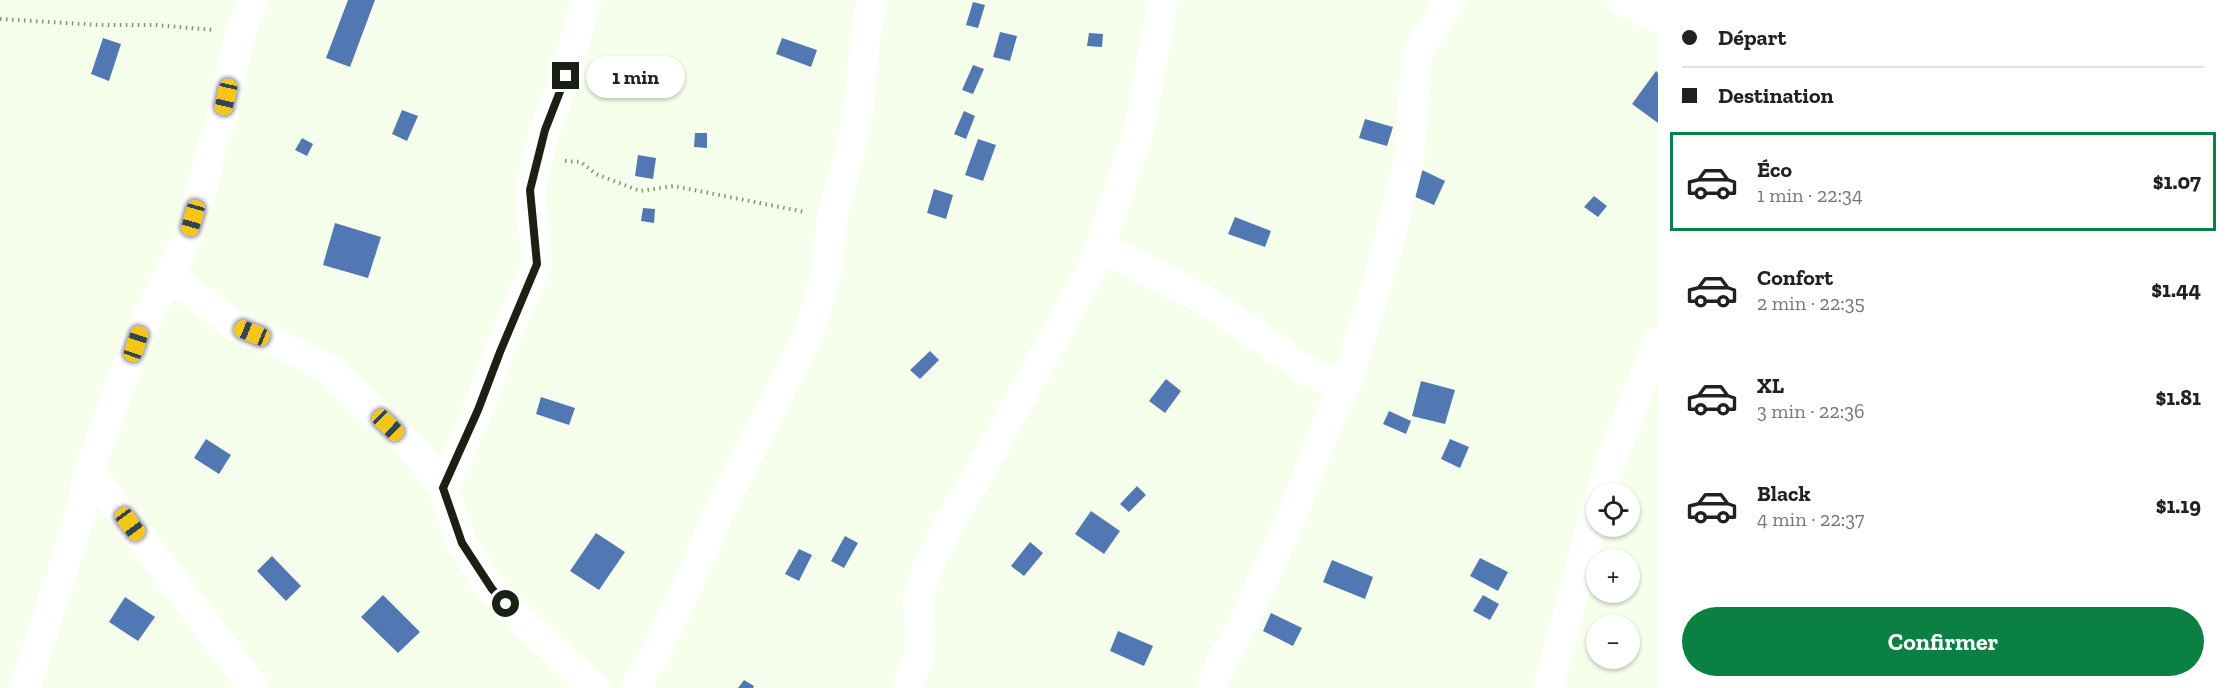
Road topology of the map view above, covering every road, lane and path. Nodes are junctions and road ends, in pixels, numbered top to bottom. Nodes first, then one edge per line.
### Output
1 (253, 0) edge
2 (586, 0) edge
3 (872, 0) edge
4 (1163, 0) edge
5 (1451, 0) edge
6 (1622, 0) edge
7 (1658, 18) edge
8 (0, 19) edge
9 (240, 33) junction
10 (537, 158) junction
11 (832, 217) junction
12 (1101, 247) junction
13 (169, 276) junction
14 (1658, 342) edge
15 (1346, 384) junction
16 (89, 470) junction
17 (1604, 483) edge
18 (443, 488) junction
19 (1588, 537) edge
20 (26, 688) edge
21 (254, 688) edge
22 (595, 688) edge
23 (635, 688) edge
24 (906, 688) edge
25 (1211, 688) edge
26 (1548, 688) edge

1 - 9 street
2 - 10 street
3 - 11 street
4 - 12 street
5 - 15 street
6 - 7 street
8 - 9 path
9 - 13 street
10 - 11 path
10 - 18 street
11 - 23 street
12 - 15 street
12 - 24 street
13 - 16 street
13 - 18 street
14 - 17 street
15 - 25 street
16 - 20 street
16 - 21 street
18 - 22 street
19 - 26 street

